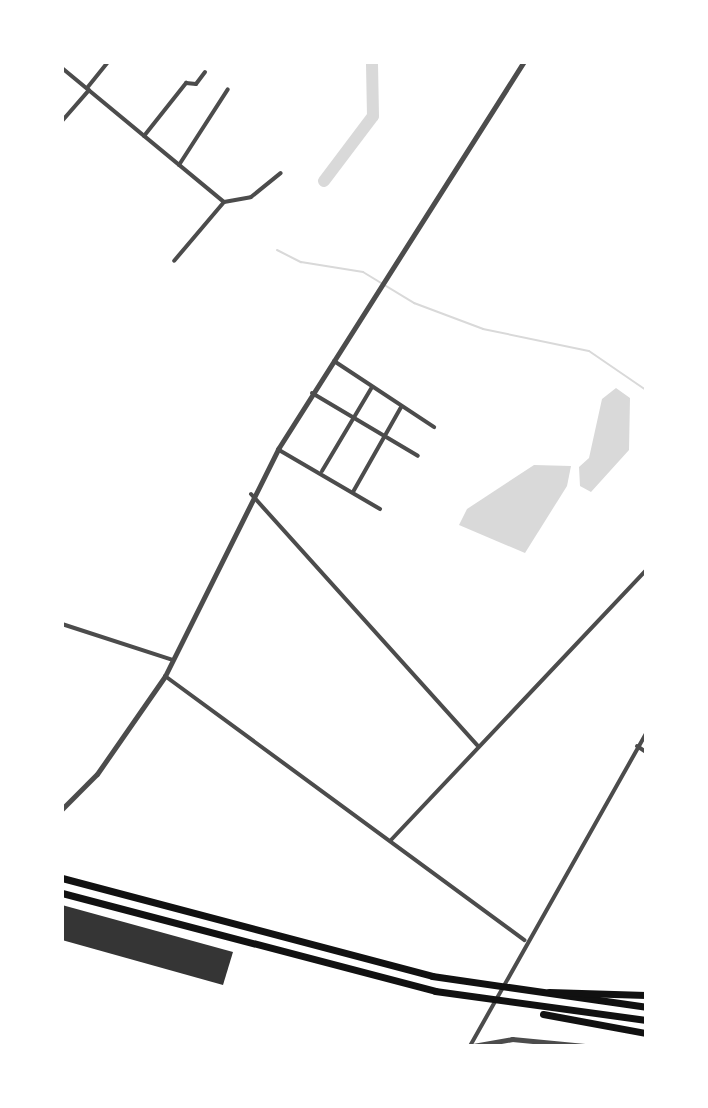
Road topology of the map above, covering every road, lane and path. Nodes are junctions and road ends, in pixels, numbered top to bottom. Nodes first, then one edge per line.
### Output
1 (108, 62) edge
2 (524, 62) edge
3 (62, 68) edge
4 (205, 72) dead end
5 (88, 89) junction
6 (228, 89) dead end
7 (62, 121) edge
8 (144, 136) junction
9 (179, 165) junction
10 (281, 173) dead end
11 (224, 202) junction
12 (174, 261) dead end
13 (334, 361) junction
14 (372, 387) junction
15 (312, 393) junction
16 (402, 406) junction
17 (353, 419) junction
18 (434, 427) dead end
19 (385, 437) junction
20 (278, 449) junction
21 (418, 456) dead end
22 (322, 472) junction
23 (353, 492) junction
24 (251, 494) junction
25 (380, 509) dead end
26 (646, 570) edge
27 (62, 624) edge
28 (173, 660) junction
29 (165, 676) junction
30 (646, 734) edge
31 (477, 745) junction
32 (637, 746) junction
33 (646, 752) edge
34 (62, 809) edge
35 (391, 840) junction
36 (62, 878) edge
37 (62, 893) edge
38 (525, 940) junction
39 (511, 991) junction
40 (646, 995) edge
41 (646, 1007) edge
42 (525, 1008) junction
43 (646, 1020) edge
44 (646, 1033) edge
45 (472, 1046) edge
46 (585, 1046) edge

1 - 5 street
2 - 13 street
3 - 5 street
4 - 8 street
5 - 7 street
5 - 8 street
6 - 9 street
8 - 9 street
9 - 11 street
10 - 11 street
11 - 12 street
13 - 14 street
13 - 15 street
14 - 16 street
14 - 17 street
15 - 17 street
15 - 20 street
16 - 18 street
16 - 19 street
17 - 19 street
17 - 22 street
19 - 21 street
19 - 23 street
20 - 22 street
20 - 24 street
22 - 23 street
23 - 25 street
24 - 28 street
24 - 31 street
26 - 31 street
27 - 28 street
28 - 29 street
29 - 34 street
29 - 35 street
30 - 32 street
31 - 35 street
32 - 33 street
32 - 38 street
35 - 38 street
36 - 39 highway
37 - 42 highway
38 - 45 street
39 - 40 highway
39 - 41 highway
42 - 43 highway
42 - 44 highway
45 - 46 street

